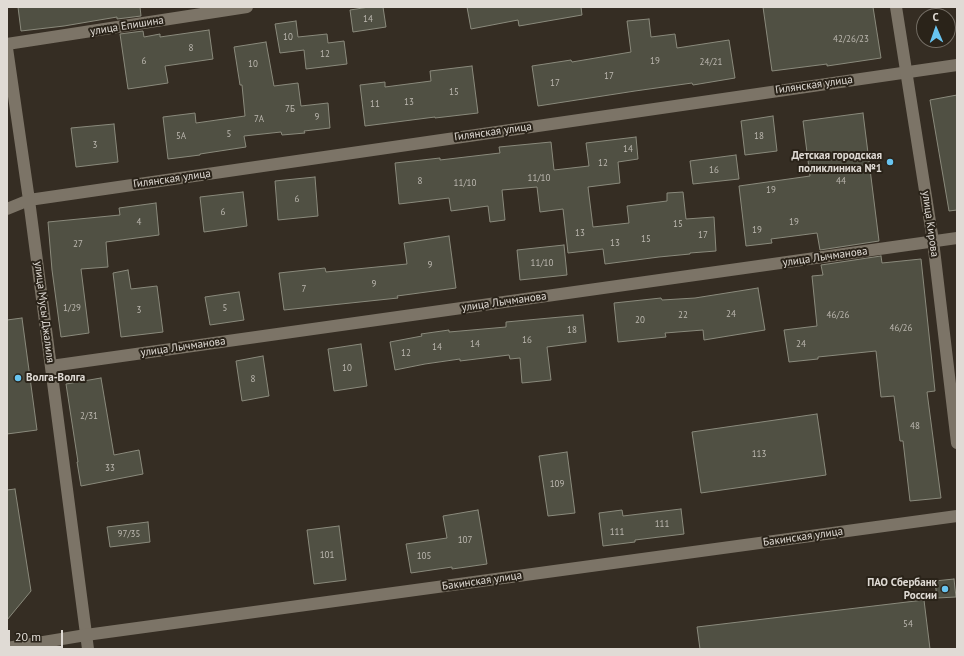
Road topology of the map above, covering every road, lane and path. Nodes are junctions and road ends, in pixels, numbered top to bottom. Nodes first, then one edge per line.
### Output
1 (247, 7) edge
2 (896, 7) edge
3 (7, 44) edge
4 (7, 48) edge
5 (957, 65) edge
6 (906, 72) junction
7 (29, 200) junction
8 (7, 208) edge
9 (957, 238) edge
10 (933, 242) junction
11 (51, 366) junction
12 (957, 443) edge
13 (957, 516) edge
14 (86, 635) junction
15 (7, 648) edge
16 (88, 649) edge

1 - 3 street, улица Епишина
2 - 6 street, улица Кирова
4 - 7 street, улица Мусы Джалиля
5 - 6 street, Гилянская улица
6 - 7 street, Гилянская улица
6 - 10 street, улица Кирова
7 - 8 street, Гилянская улица
7 - 11 street, улица Мусы Джалиля
9 - 10 street, улица Лычманова
10 - 11 street, улица Лычманова
10 - 12 street, улица Кирова
11 - 14 street, улица Мусы Джалиля
13 - 14 street, Бакинская улица
14 - 15 street, Бакинская улица
14 - 16 street, улица Мусы Джалиля

